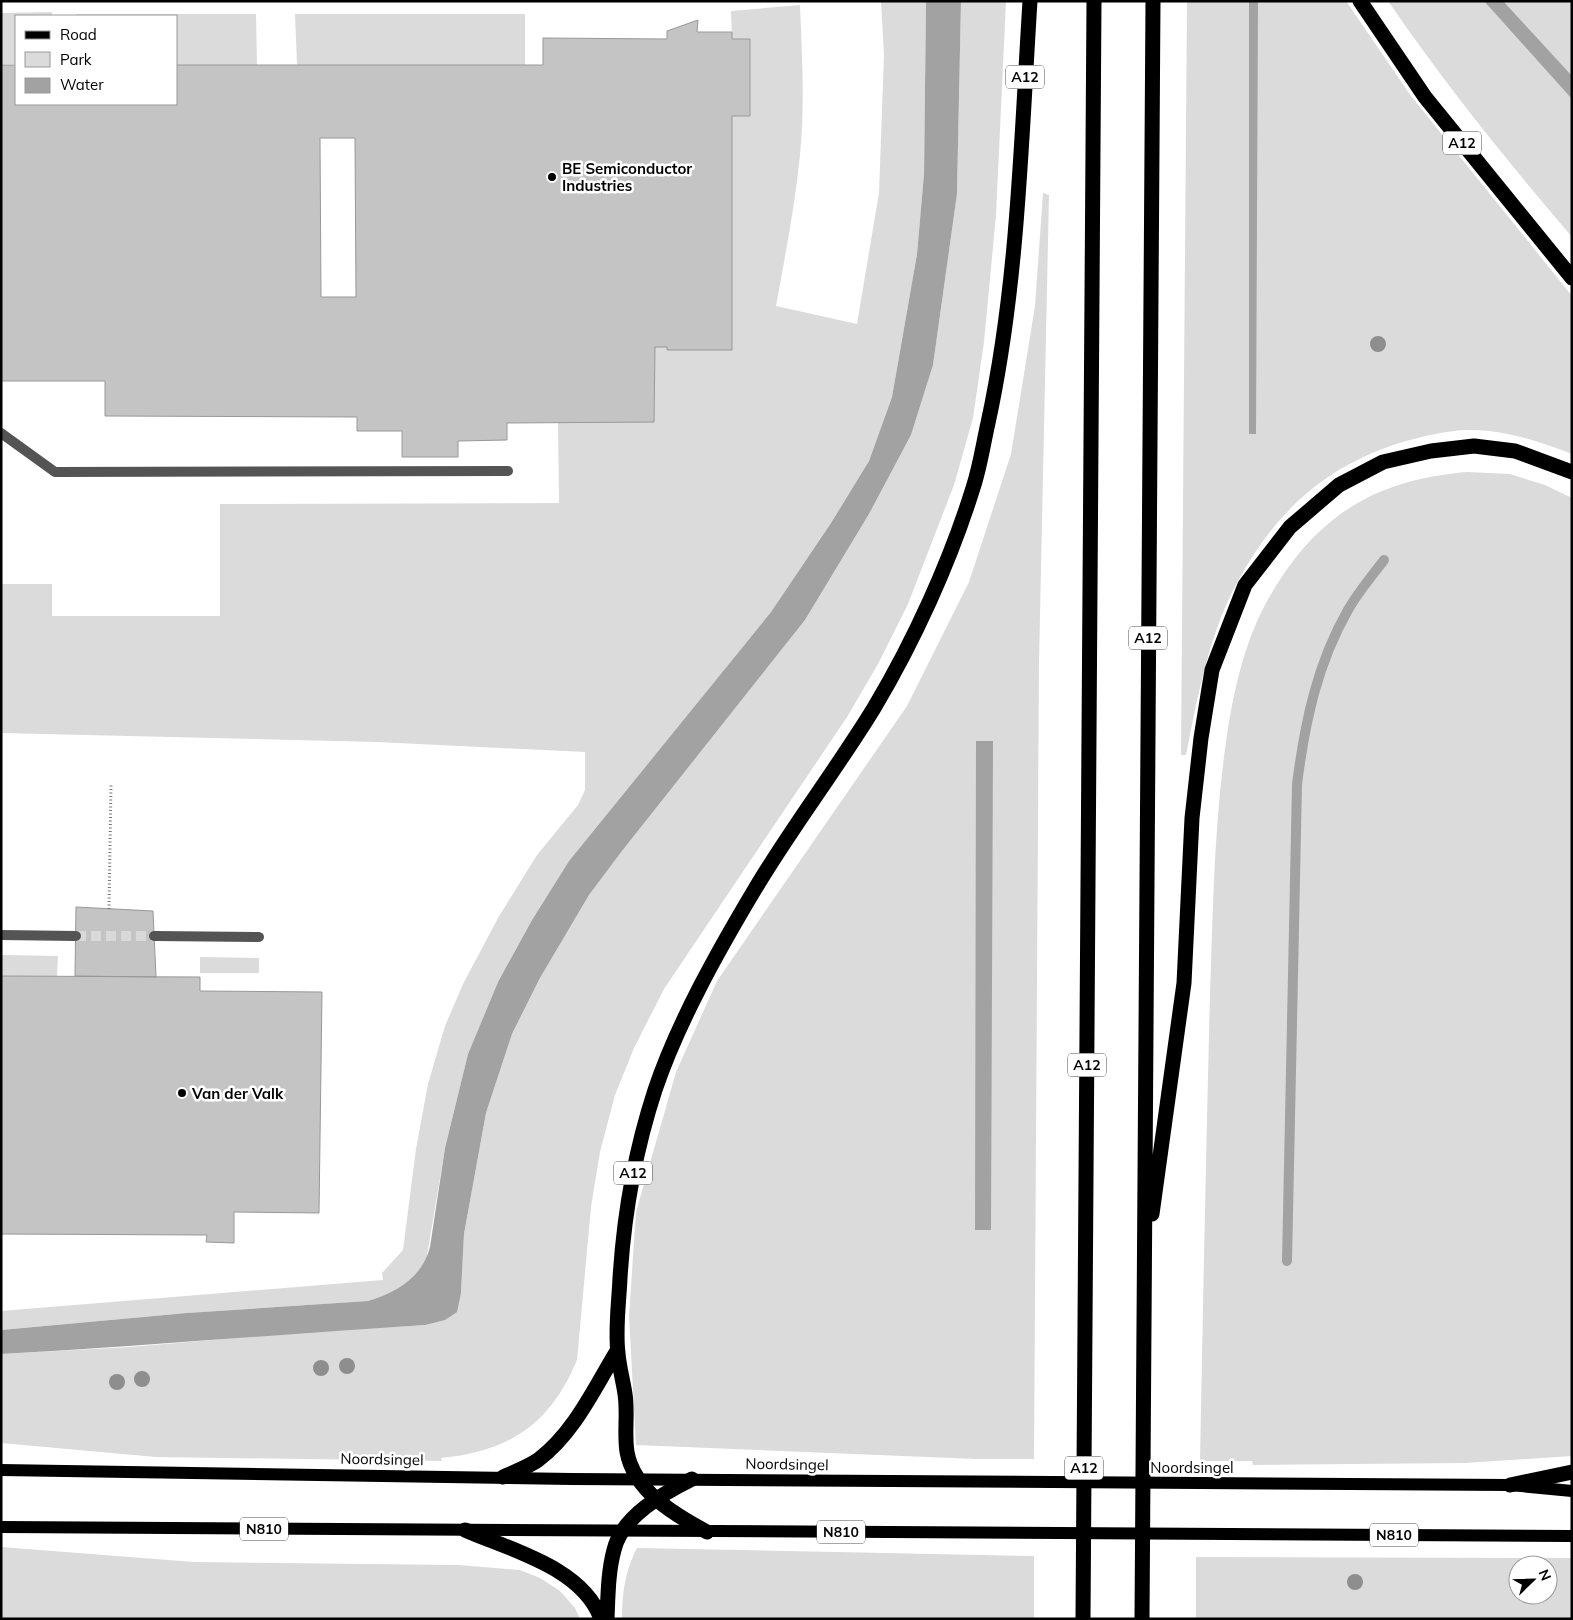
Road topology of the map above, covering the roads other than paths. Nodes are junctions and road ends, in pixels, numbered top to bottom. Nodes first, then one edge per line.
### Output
1 (1030, 1) edge
2 (1094, 1) edge
3 (1153, 1) edge
4 (1360, 1) edge
5 (1572, 278) edge
6 (1, 433) edge
7 (508, 472) dead end
8 (1572, 472) edge
9 (1, 935) edge
10 (76, 936) tunnel mouth
11 (154, 936) tunnel mouth
12 (259, 937) dead end
13 (1143, 1275) junction
14 (618, 1351) junction
15 (1, 1470) edge
16 (1572, 1472) edge
17 (503, 1477) junction
18 (639, 1479) junction
19 (692, 1479) junction
20 (1510, 1485) junction
21 (1572, 1491) edge
22 (656, 1498) junction
23 (1, 1527) edge
24 (466, 1530) junction
25 (623, 1532) junction
26 (707, 1532) junction
27 (1572, 1536) edge
28 (601, 1619) edge
29 (608, 1619) edge
30 (1083, 1619) edge
31 (1142, 1619) edge

1 - 14 highway, A12
2 - 30 highway, A12
3 - 13 highway, A12
4 - 5 highway, A12
6 - 7 street
8 - 13 highway, A12
9 - 10 street
11 - 12 street
13 - 31 highway, A12
14 - 17 highway, A12
14 - 18 highway, A12
15 - 17 main road, Noordsingel
16 - 20 highway
17 - 18 main road, Noordsingel
18 - 19 main road, Noordsingel
18 - 22 highway, A12
19 - 20 main road, Noordsingel
19 - 22 highway
20 - 21 main road, Noordsingel
22 - 25 highway
22 - 26 highway, A12
23 - 24 main road, N810
24 - 25 main road, N810
24 - 28 highway
25 - 26 main road, N810
25 - 29 highway
26 - 27 main road, N810

